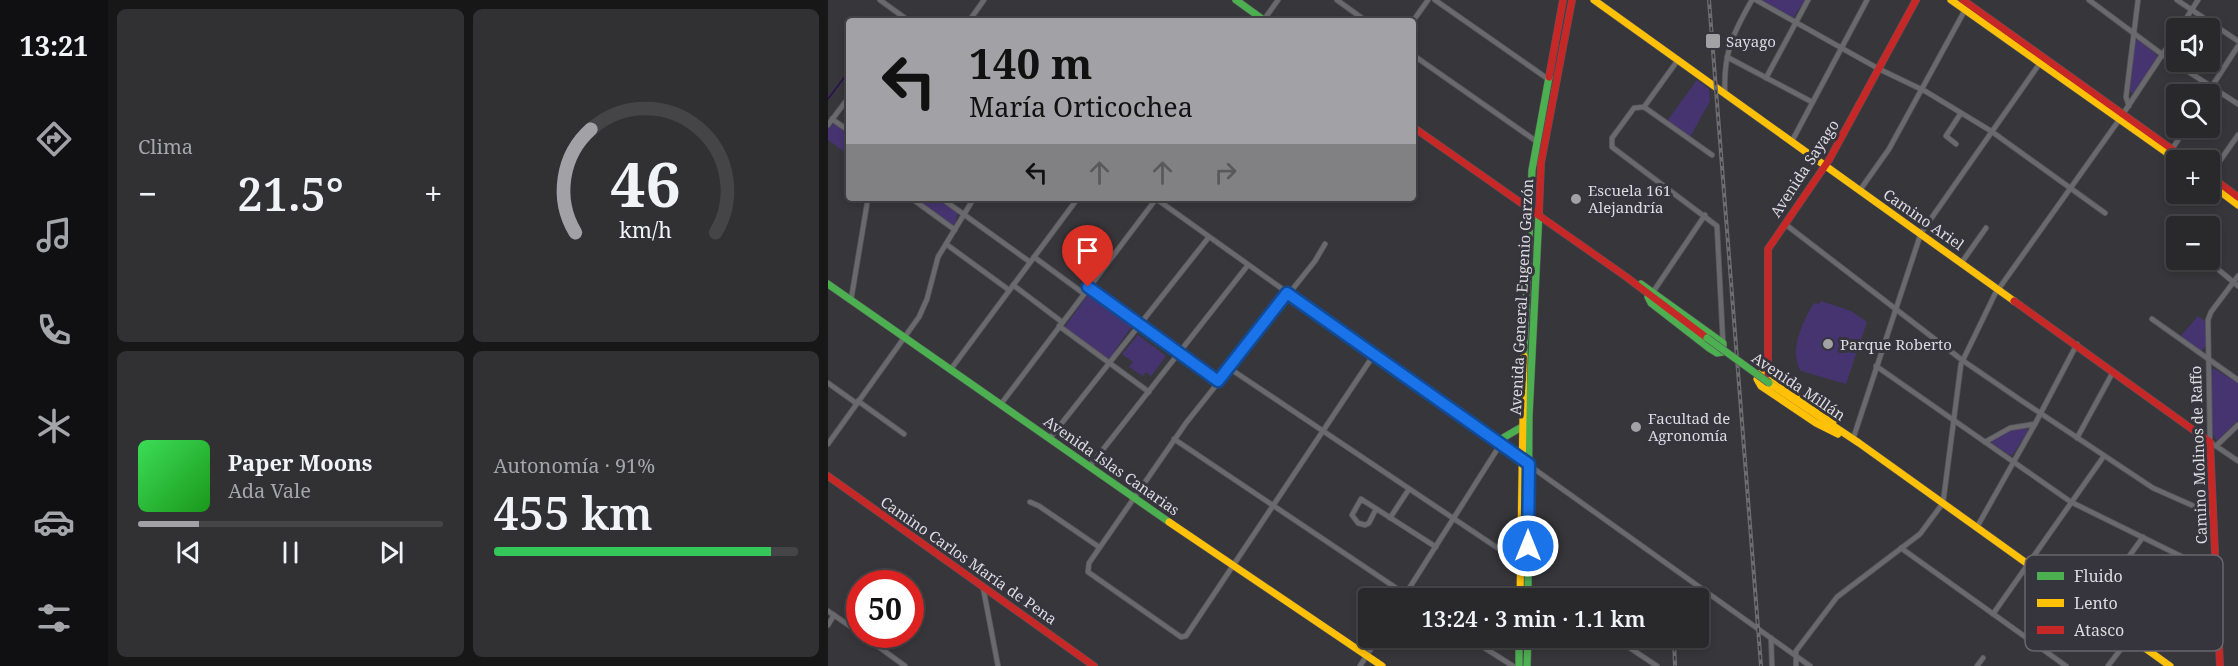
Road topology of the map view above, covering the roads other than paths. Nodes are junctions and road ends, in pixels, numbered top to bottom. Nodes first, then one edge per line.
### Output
1 (880, 0) edge
2 (984, 0) edge
3 (1236, 0) edge
4 (1278, 0) edge
5 (1337, 0) edge
6 (1428, 0) edge
7 (1434, 0) edge
8 (1563, 0) edge
9 (1572, 0) edge
10 (1594, 0) edge
11 (1754, 0) edge
12 (1808, 0) edge
13 (1867, 0) edge
14 (1916, 0) edge
15 (1951, 0) edge
16 (1963, 0) edge
17 (2090, 0) edge
18 (2138, 0) edge
19 (2177, 0) edge
20 (2198, 0) edge
21 (1965, 10) junction
22 (2191, 10) junction
23 (903, 18) edge
24 (971, 18) edge
25 (1260, 18) edge
26 (1266, 18) edge
27 (1362, 18) edge
28 (1415, 18) edge
29 (2186, 18) edge
30 (1796, 23) junction
31 (2133, 32) junction
32 (2238, 41) edge
33 (2238, 46) edge
34 (1841, 48) junction
35 (2166, 50) edge
36 (2163, 55) junction
37 (1416, 57) edge
38 (1726, 57) junction
39 (1678, 60) junction
40 (2040, 63) junction
41 (1879, 69) junction
42 (1766, 78) junction
43 (1548, 80) junction
44 (2207, 84) edge
45 (2214, 84) edge
46 (1921, 90) junction
47 (1725, 93) junction
48 (2220, 93) edge
49 (846, 101) edge
50 (1812, 102) junction
51 (2238, 105) edge
52 (2129, 106) junction
53 (1644, 107) junction
54 (1961, 113) junction
55 (2121, 117) junction
56 (832, 119) junction
57 (828, 125) edge
58 (846, 129) edge
59 (1416, 129) edge
60 (1991, 131) junction
61 (2238, 135) edge
62 (2179, 138) edge
63 (1536, 141) junction
64 (1792, 141) junction
65 (2158, 143) junction
66 (1956, 144) dead end
67 (2172, 149) joint
68 (2166, 151) edge
69 (1712, 155) dead end
70 (2220, 161) edge
71 (1826, 166) junction
72 (2220, 184) edge
73 (2070, 188) junction
74 (1860, 190) junction
75 (2220, 192) edge
76 (2238, 197) edge
77 (868, 201) edge
78 (915, 201) edge
79 (945, 201) edge
80 (972, 201) edge
81 (1076, 201) edge
82 (1154, 201) edge
83 (1160, 201) edge
84 (2238, 205) edge
85 (1529, 210) junction
86 (2105, 213) dead end
87 (963, 214) junction
88 (1705, 215) junction
89 (1539, 216) junction
90 (1785, 224) junction
91 (1986, 228) dead end
92 (955, 230) junction
93 (1921, 233) junction
94 (1209, 237) junction
95 (1325, 243) dead end
96 (946, 244) junction
97 (1034, 257) junction
98 (1030, 262) junction
99 (1962, 262) junction
100 (1248, 265) junction
101 (2219, 270) edge
102 (2238, 276) edge
103 (828, 284) edge
104 (2236, 284) edge
105 (1088, 287) junction
106 (1011, 288) junction
107 (1998, 288) junction
108 (1083, 293) junction
109 (1287, 293) junction
110 (1650, 293) junction
111 (851, 300) junction
112 (1895, 308) junction
113 (2152, 319) dead end
114 (1061, 324) junction
115 (1139, 324) junction
116 (905, 337) junction
117 (1723, 344) junction
118 (2077, 344) junction
119 (1180, 353) junction
120 (1373, 356) junction
121 (1962, 360) junction
122 (2209, 360) junction
123 (1108, 362) junction
124 (1876, 366) junction
125 (1229, 368) junction
126 (951, 369) junction
127 (1766, 369) junction
128 (2114, 371) junction
129 (2238, 380) edge
130 (1218, 381) junction
131 (828, 383) edge
132 (1149, 392) junction
133 (857, 402) junction
134 (1000, 404) junction
135 (2040, 413) junction
136 (1954, 421) junction
137 (2035, 424) junction
138 (2238, 424) edge
139 (1520, 428) junction
140 (1323, 431) junction
141 (904, 434) dead end
142 (1050, 438) junction
143 (2077, 438) junction
144 (1174, 439) junction
145 (1854, 439) junction
146 (1985, 442) junction
147 (828, 444) edge
148 (1498, 444) junction
149 (2213, 444) junction
150 (2104, 456) junction
151 (1520, 458) junction
152 (2238, 461) edge
153 (2014, 462) junction
154 (1529, 464) junction
155 (1090, 466) junction
156 (828, 476) edge
157 (1409, 489) junction
158 (1136, 498) junction
159 (1030, 502) dead end
160 (1943, 502) junction
161 (2071, 502) junction
162 (1272, 506) junction
163 (1376, 509) junction
164 (2214, 515) junction
165 (1390, 518) junction
166 (1454, 520) junction
167 (1977, 527) junction
168 (2143, 537) junction
169 (1099, 547) junction
170 (1436, 548) junction
171 (1901, 548) junction
172 (2035, 555) edge
173 (2130, 555) edge
174 (2179, 555) edge
175 (2215, 555) edge
176 (2025, 560) edge
177 (1520, 563) junction
178 (1233, 565) junction
179 (2025, 569) edge
180 (982, 587) junction
181 (1394, 588) edge
182 (1412, 588) edge
183 (1520, 588) edge
184 (1528, 588) edge
185 (828, 611) edge
186 (1994, 614) junction
187 (834, 615) junction
188 (846, 624) edge
189 (828, 625) edge
190 (2025, 636) edge
191 (1771, 638) junction
192 (880, 648) edge
193 (1372, 648) edge
194 (1485, 648) edge
195 (1519, 648) edge
196 (1528, 648) edge
197 (1630, 648) edge
198 (2045, 651) edge
199 (2119, 651) edge
200 (2149, 651) edge
201 (2219, 651) edge
202 (1794, 654) junction
203 (1367, 656) junction
204 (1983, 658) dead end
205 (905, 666) edge
206 (998, 666) edge
207 (1094, 666) edge
208 (1360, 666) edge
209 (1382, 666) edge
210 (1513, 666) edge
211 (1519, 666) edge
212 (1527, 666) edge
213 (1657, 666) edge
214 (1773, 666) edge
215 (1796, 666) edge
216 (1810, 666) edge
217 (1977, 666) edge
218 (2066, 666) edge
219 (2108, 666) edge
220 (2170, 666) edge
221 (2220, 666) edge

1 - 23 street
2 - 24 street
3 - 25 main road
4 - 26 street
5 - 27 street
6 - 28 street
7 - 43 street
8 - 43 main road, Avenida General Eugenio Garzón
9 - 89 main road, Avenida General Eugenio Garzón
10 - 39 main road, Camino Ariel
11 - 30 street
11 - 38 street
12 - 30 street
13 - 34 street
14 - 41 main road, Avenida Sayago
15 - 21 main road
16 - 55 main road
17 - 31 street
18 - 31 street
19 - 22 street
20 - 22 street
21 - 40 main road
21 - 46 street
22 - 29 street
22 - 32 street
30 - 34 street
30 - 42 street
31 - 36 street
31 - 52 street
33 - 45 street
34 - 41 street
34 - 50 street
35 - 36 street
36 - 44 street
36 - 52 street
37 - 63 street
38 - 42 street
38 - 47 street
39 - 47 main road, Camino Ariel
39 - 53 street
40 - 55 main road
40 - 60 street
41 - 46 street
41 - 71 main road, Avenida Sayago
42 - 50 street
43 - 63 main road, Avenida General Eugenio Garzón
46 - 54 street
46 - 74 street
47 - 64 main road, Camino Ariel
48 - 51 street
49 - 56 street
50 - 64 street
52 - 55 street
53 - 69 street
53 - 88 street
54 - 60 street
54 - 66 street
55 - 65 main road
55 - 73 street
56 - 57 street
56 - 58 street
59 - 85 main road
60 - 73 street
60 - 93 street
61 - 70 street
62 - 67 street
63 - 85 main road, Avenida General Eugenio Garzón
64 - 71 main road, Camino Ariel
65 - 67 main road
65 - 68 main road
71 - 74 main road, Camino Ariel
71 - 90 main road, Avenida Sayago
72 - 76 main road
73 - 86 street
73 - 107 street
74 - 93 main road, Camino Ariel
75 - 84 main road
77 - 111 street
78 - 92 street
79 - 87 street
80 - 87 street
81 - 97 street
82 - 105 street
83 - 94 street
85 - 89 main road
85 - 139 main road, Avenida General Eugenio Garzón
87 - 92 street
87 - 98 street
88 - 110 street
88 - 117 street
89 - 110 main road
89 - 154 main road, Avenida General Eugenio Garzón
90 - 112 street
90 - 127 main road, Avenida Sayago
91 - 99 street
92 - 96 street
93 - 99 main road, Camino Ariel
93 - 112 street
94 - 100 street
94 - 115 street
95 - 109 street
96 - 106 street
96 - 116 street
97 - 98 street
97 - 108 street
98 - 106 street
99 - 107 main road, Camino Ariel
100 - 109 street
100 - 119 street
101 - 104 street
102 - 104 street
103 - 111 main road, Avenida Islas Canarias
104 - 122 street, Camino Molinos de Raffo
105 - 108 street
105 - 115 street
106 - 114 street
106 - 126 street
107 - 118 main road, Camino Ariel
107 - 121 street
108 - 114 street
109 - 120 street
109 - 125 street
110 - 117 main road
110 - 117 main road
110 - 145 main road, Avenida Millán, bridge
111 - 116 main road, Avenida Islas Canarias
112 - 121 street
112 - 124 street
113 - 122 street
114 - 123 street
114 - 134 street
115 - 119 street
115 - 123 street
116 - 126 main road, Avenida Islas Canarias
116 - 133 street
118 - 128 main road, Camino Ariel
118 - 135 street
119 - 130 street
119 - 132 street
120 - 140 street
120 - 148 street
121 - 135 street
121 - 136 street
122 - 129 street
122 - 149 street, Camino Molinos de Raffo
123 - 132 street
123 - 142 street
124 - 136 street
124 - 145 street
125 - 130 street
125 - 140 street
126 - 134 main road, Avenida Islas Canarias
127 - 145 main road
127 - 145 main road, Avenida Sayago
128 - 143 street
128 - 149 main road, Camino Ariel
130 - 144 street
131 - 133 street
132 - 155 street
133 - 141 street
133 - 147 street
134 - 142 main road, Avenida Islas Canarias
135 - 137 street
135 - 143 street
136 - 146 street
136 - 160 street
137 - 146 street
137 - 153 street
138 - 149 street
139 - 148 main road
139 - 151 main road, Avenida General Eugenio Garzón
140 - 157 street
140 - 162 street
142 - 155 main road, Avenida Islas Canarias
143 - 150 street
144 - 158 street
144 - 162 street
145 - 160 main road, Avenida Millán
146 - 153 street
148 - 151 street
148 - 166 street
149 - 152 street, Camino Ariel
149 - 164 main road, Camino Molinos de Raffo
150 - 161 street
150 - 164 street
151 - 154 street
151 - 177 main road, Avenida General Eugenio Garzón
153 - 161 street
153 - 167 street
154 - 184 main road, Avenida General Eugenio Garzón
154 - 191 street
155 - 158 main road, Avenida Islas Canarias
156 - 180 main road, Camino Carlos María de Pena
157 - 165 street
157 - 166 street
158 - 169 street
158 - 178 main road, Avenida Islas Canarias
159 - 169 street
160 - 167 main road, Avenida Millán
160 - 171 street
161 - 168 street
161 - 172 street
162 - 178 street
162 - 181 street
163 - 163 street
163 - 165 street
164 - 175 main road, Camino Molinos de Raffo
165 - 170 street
166 - 170 street
166 - 177 street
167 - 176 main road, Avenida Millán
168 - 173 street
168 - 174 street
169 - 178 street
170 - 182 street
171 - 186 street
171 - 202 street
177 - 183 main road, Avenida General Eugenio Garzón
178 - 203 main road, Avenida Islas Canarias
179 - 186 street
180 - 206 street
180 - 207 main road, Camino Carlos María de Pena
185 - 187 street
186 - 190 street
187 - 188 street
187 - 189 street
191 - 202 street
191 - 214 street
192 - 205 street
193 - 203 street
194 - 210 street
195 - 211 main road
196 - 212 main road
197 - 213 street
198 - 218 street
199 - 219 street
200 - 220 main road, Avenida Millán
201 - 221 main road, Camino Molinos de Raffo
202 - 215 street
202 - 216 street
203 - 208 street
203 - 209 main road, Avenida Islas Canarias
204 - 217 street

